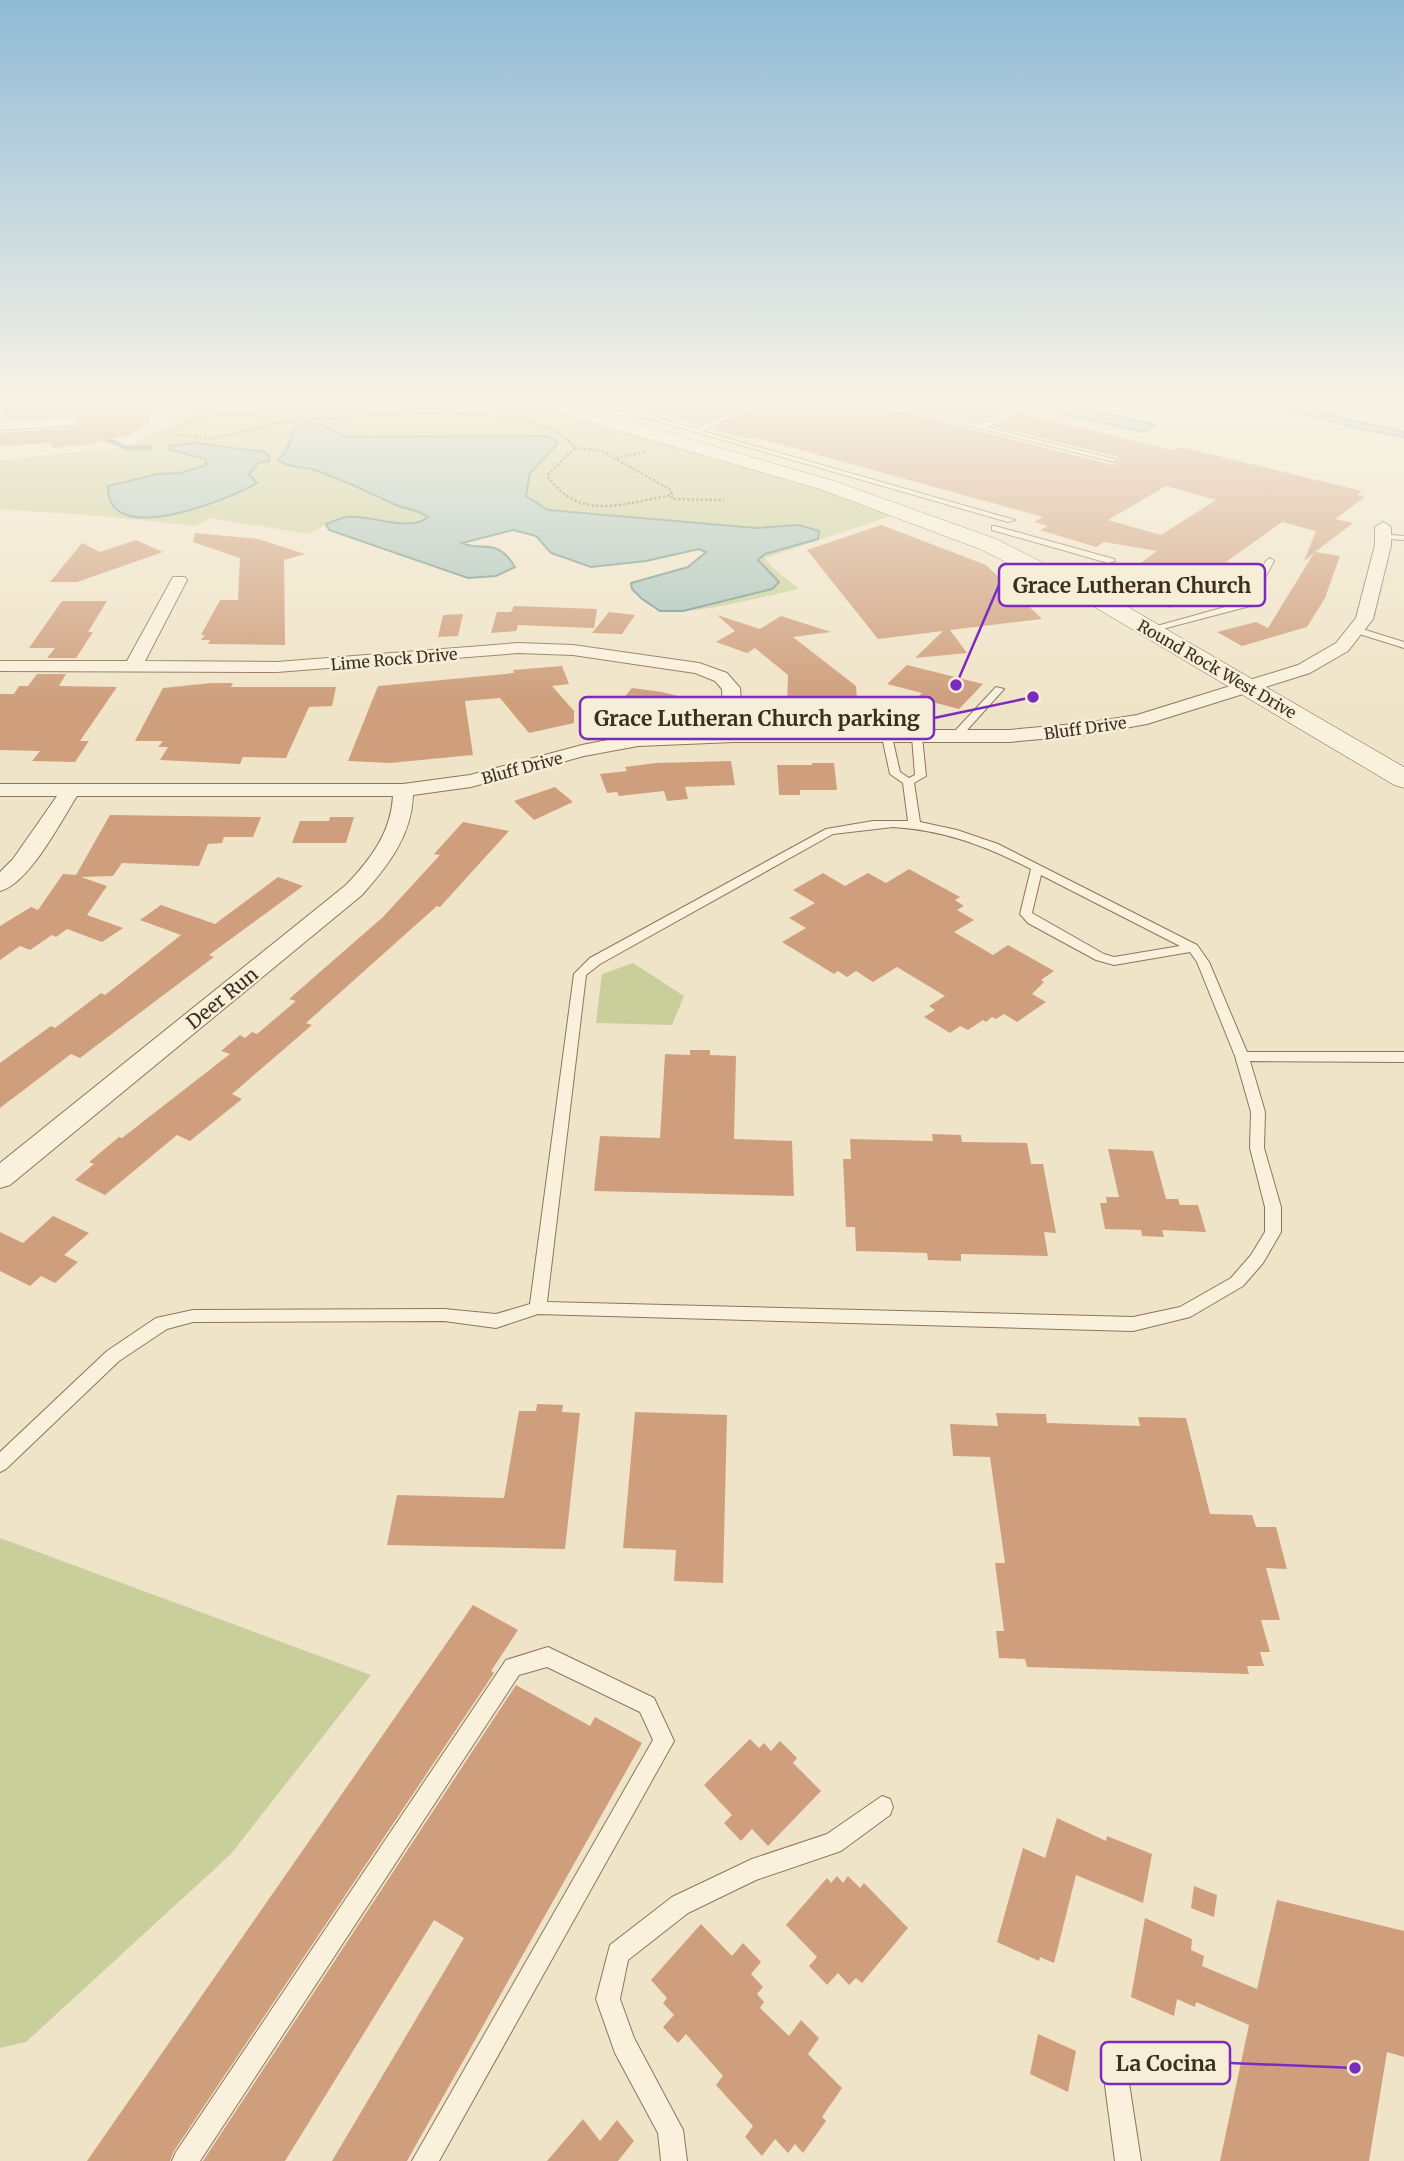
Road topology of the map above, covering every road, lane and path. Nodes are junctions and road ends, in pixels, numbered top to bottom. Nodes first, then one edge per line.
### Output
1 (577, 501) edge
2 (647, 501) edge
3 (872, 501) edge
4 (944, 501) edge
5 (1011, 520) dead end
6 (995, 528) dead end
7 (1382, 531) joint
8 (1404, 538) edge
9 (1111, 561) dead end
10 (1270, 561) dead end
11 (179, 580) dead end
12 (1151, 629) junction
13 (1356, 630) junction
14 (1404, 645) edge
15 (0, 666) edge
16 (133, 666) junction
17 (1247, 686) junction
18 (999, 689) dead end
19 (734, 736) junction
20 (887, 737) junction
21 (917, 737) junction
22 (955, 737) junction
23 (1404, 779) edge
24 (908, 782) junction
25 (0, 790) edge
26 (71, 790) junction
27 (403, 790) junction
28 (915, 823) junction
29 (1037, 868) junction
30 (0, 884) edge
31 (1193, 948) junction
32 (1242, 1056) junction
33 (1404, 1057) edge
34 (0, 1178) edge
35 (538, 1307) junction
36 (0, 1464) edge
37 (882, 1807) dead end
38 (1115, 2070) dead end
39 (185, 2161) edge
40 (425, 2161) edge
41 (674, 2161) edge
42 (1128, 2161) edge

1 - 2 path
3 - 12 street, Round Rock West Drive
4 - 5 lane
6 - 9 lane
7 - 8 lane
7 - 13 street
10 - 12 lane
11 - 16 street
12 - 17 street, Round Rock West Drive
13 - 14 lane
13 - 17 street, Bluff Drive
15 - 16 street, Lime Rock Drive
16 - 19 street, Lime Rock Drive
17 - 22 street, Bluff Drive
17 - 23 street, Round Rock West Drive
18 - 22 lane
19 - 20 street, Bluff Drive
19 - 27 street, Bluff Drive
20 - 21 street, Bluff Drive
20 - 24 lane
21 - 22 street, Bluff Drive
21 - 24 lane
24 - 28 lane
25 - 26 street, Bluff Drive
26 - 27 street, Bluff Drive
26 - 30 street
27 - 34 street, Deer Run
28 - 29 lane
28 - 35 lane
29 - 31 lane
29 - 31 lane
31 - 32 lane
32 - 33 lane
32 - 35 lane
35 - 36 lane
37 - 41 lane
38 - 42 lane
39 - 40 lane

